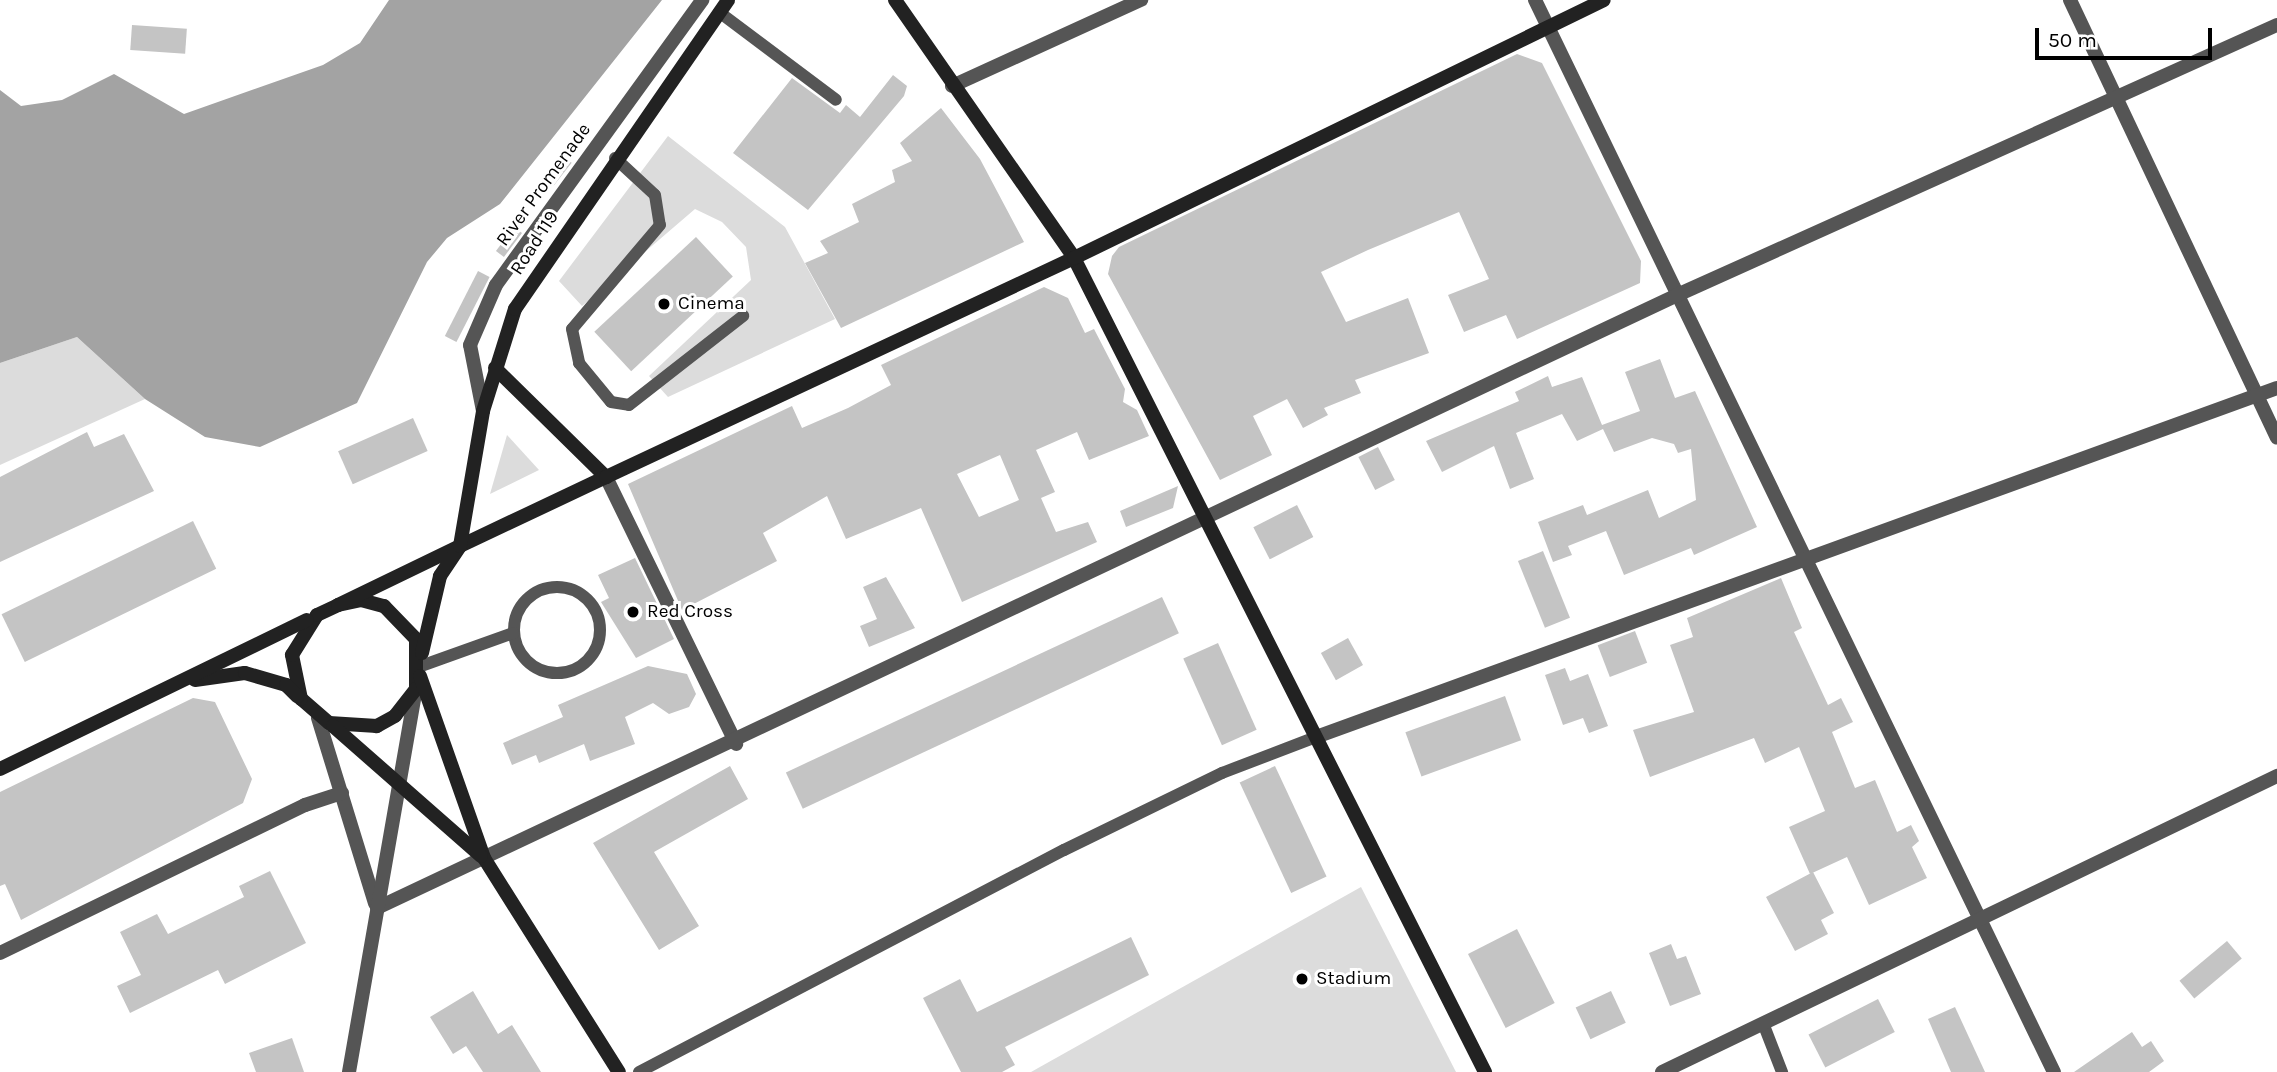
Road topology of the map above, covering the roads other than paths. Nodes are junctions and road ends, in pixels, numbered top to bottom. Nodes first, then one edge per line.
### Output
1 (702, 0) edge
2 (728, 0) edge
3 (895, 0) edge
4 (1140, 0) edge
5 (1535, 0) edge
6 (1604, 0) edge
7 (2070, 0) edge
8 (719, 12) junction
9 (2277, 25) edge
10 (1548, 27) junction
11 (952, 86) junction
12 (2115, 94) junction
13 (836, 100) dead end
14 (615, 158) junction
15 (1074, 258) junction
16 (1675, 296) junction
17 (743, 316) dead end
18 (495, 368) junction
19 (2277, 388) edge
20 (2257, 395) junction
21 (483, 411) junction
22 (2277, 437) edge
23 (606, 477) junction
24 (1206, 519) junction
25 (460, 546) junction
26 (1803, 561) junction
27 (338, 605) junction
28 (317, 615) junction
29 (513, 633) junction
30 (421, 666) junction
31 (183, 682) junction
32 (416, 689) junction
33 (319, 717) junction
34 (1316, 737) junction
35 (736, 744) junction
36 (0, 769) edge
37 (2277, 776) edge
38 (400, 783) junction
39 (342, 793) junction
40 (484, 858) junction
41 (377, 908) junction
42 (1979, 917) junction
43 (0, 953) edge
44 (1763, 1023) junction
45 (349, 1072) edge
46 (619, 1072) edge
47 (639, 1072) edge
48 (1485, 1072) edge
49 (1662, 1072) edge
50 (1782, 1072) edge
51 (2054, 1072) edge

1 - 21 street, River Promenade
2 - 8 main road, Road 119
3 - 11 main road
4 - 11 street
5 - 10 street
6 - 10 main road
7 - 12 street
8 - 13 lane
8 - 14 main road, Road 119
9 - 12 street
10 - 15 main road
10 - 16 street
11 - 15 main road
12 - 16 street
12 - 20 street
14 - 17 lane
14 - 18 main road, Road 119
15 - 23 main road
15 - 24 main road
16 - 24 street
16 - 26 street
18 - 21 main road, Road 119
18 - 23 main road
19 - 20 street
20 - 22 street
20 - 26 street
21 - 25 main road, Road 119
23 - 25 main road
23 - 35 street
24 - 34 main road
24 - 35 street
25 - 27 main road
25 - 30 main road
26 - 34 street
26 - 42 street
27 - 28 main road
27 - 30 main road
28 - 31 main road
28 - 33 main road
29 - 29 lane
29 - 30 lane
30 - 32 main road
30 - 40 main road
31 - 33 main road
31 - 36 main road
32 - 33 main road
32 - 38 street
33 - 38 main road
33 - 39 street
34 - 47 lane
34 - 48 main road
35 - 40 street
37 - 42 street
38 - 40 main road
38 - 41 street
39 - 41 street
39 - 43 street
40 - 41 street
40 - 46 main road
41 - 45 street
42 - 44 street
42 - 51 street
44 - 49 street
44 - 50 lane

